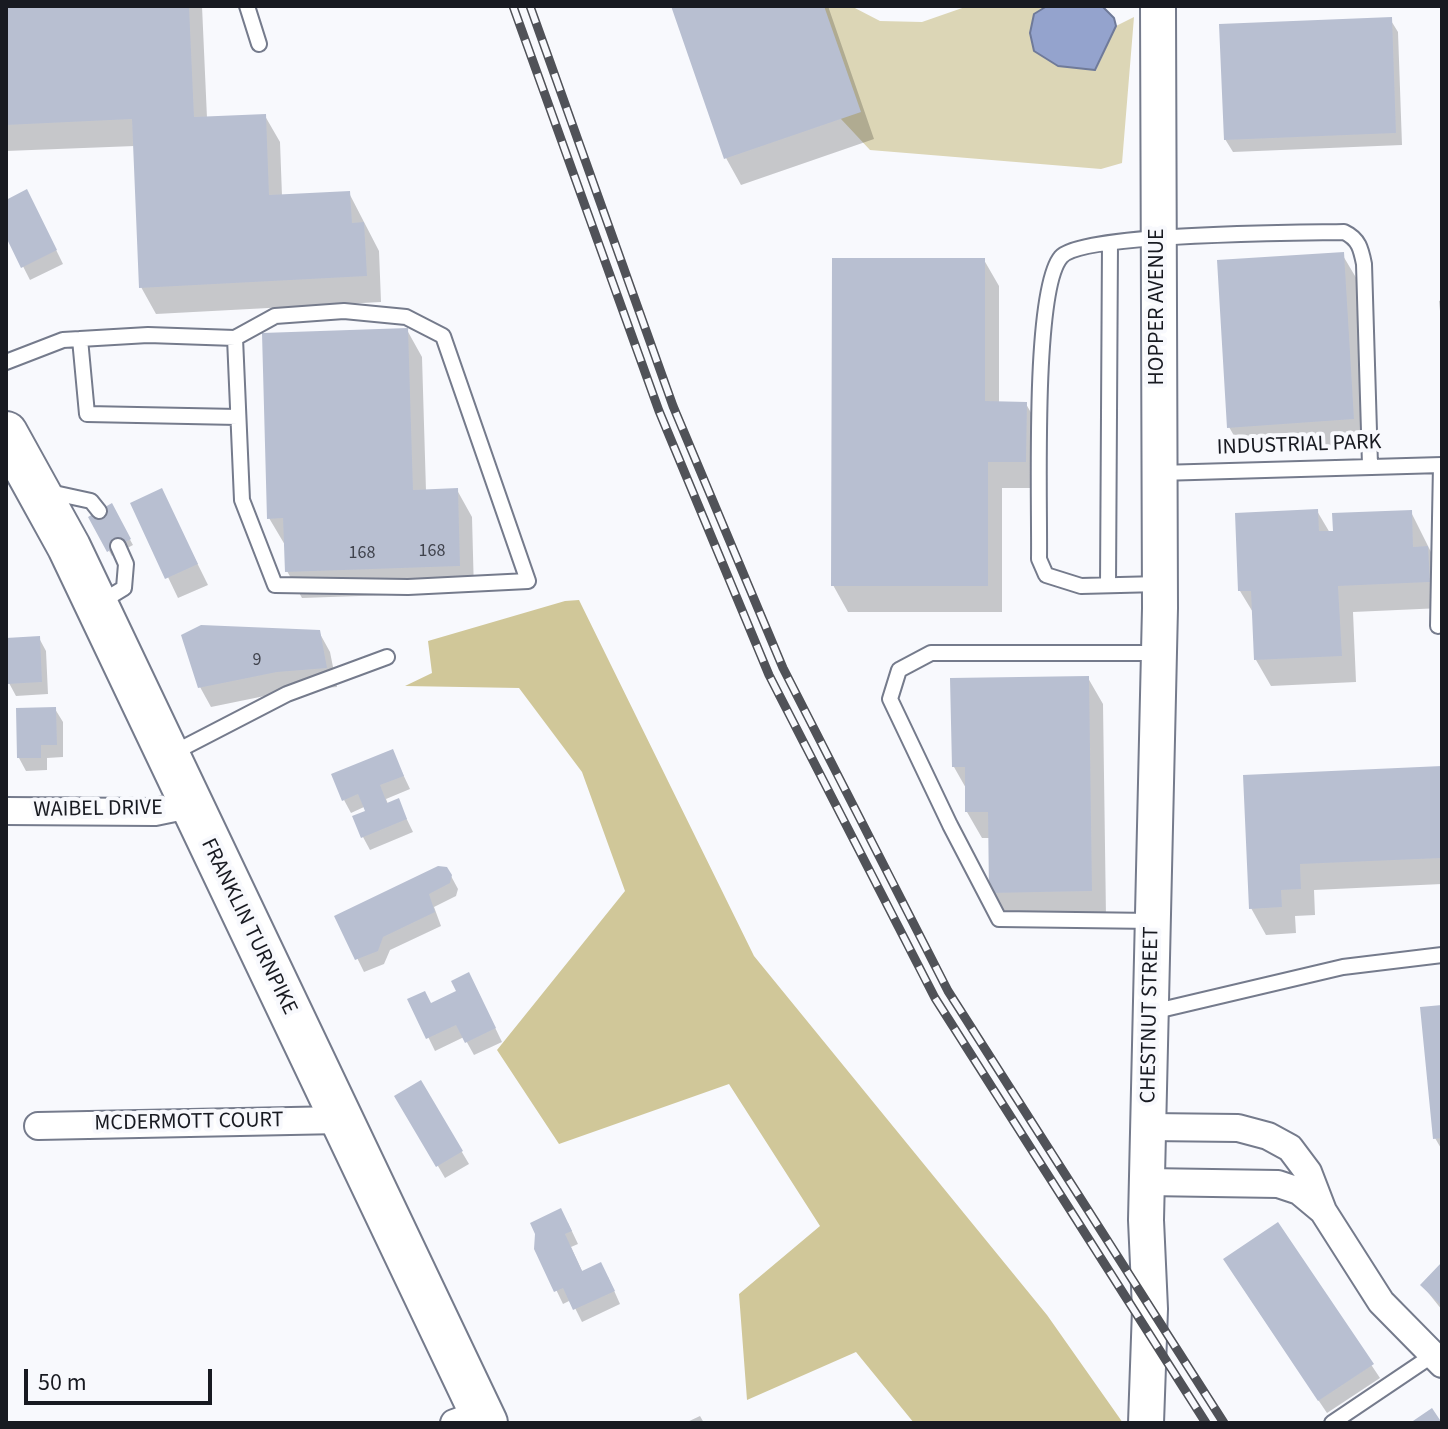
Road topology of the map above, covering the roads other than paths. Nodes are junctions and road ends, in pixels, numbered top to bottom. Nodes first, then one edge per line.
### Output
1 (247, 6) edge
2 (1158, 6) edge
3 (259, 44) dead end
4 (1158, 239) junction
5 (1110, 243) junction
6 (235, 338) junction
7 (80, 339) junction
8 (6, 362) edge
9 (238, 417) junction
10 (6, 433) edge
11 (1370, 465) junction
12 (1441, 465) edge
13 (1158, 473) junction
14 (37, 490) junction
15 (99, 511) dead end
16 (118, 546) dead end
17 (1108, 585) junction
18 (1160, 596) junction
19 (97, 604) junction
20 (1438, 626) dead end
21 (1159, 653) junction
22 (387, 657) dead end
23 (166, 756) junction
24 (189, 805) junction
25 (6, 811) edge
26 (1154, 921) junction
27 (1442, 955) edge
28 (1152, 1012) junction
29 (341, 1120) junction
30 (38, 1126) dead end
31 (1149, 1127) junction
32 (1147, 1182) junction
33 (1323, 1211) junction
34 (1437, 1359) edge
35 (474, 1420) edge
36 (1146, 1423) edge
37 (1332, 1423) edge

1 - 3 lane
2 - 4 street, HOPPER AVENUE
4 - 5 lane
4 - 11 lane
4 - 13 street, HOPPER AVENUE
5 - 17 lane
5 - 17 lane
6 - 7 lane
6 - 9 lane
6 - 9 lane
7 - 8 lane
7 - 9 lane
10 - 14 main road, FRANKLIN TURNPIKE
11 - 12 lane, INDUSTRIAL PARK
11 - 13 lane, INDUSTRIAL PARK
12 - 20 lane
13 - 18 street, HOPPER AVENUE
14 - 15 lane
14 - 19 main road, FRANKLIN TURNPIKE
16 - 19 lane
17 - 18 lane
18 - 21 street, CHESTNUT STREET
19 - 23 main road, FRANKLIN TURNPIKE
21 - 26 street, CHESTNUT STREET
21 - 26 lane
22 - 23 lane
23 - 24 main road, FRANKLIN TURNPIKE
24 - 25 street, WAIBEL DRIVE
24 - 29 main road, FRANKLIN TURNPIKE
26 - 28 street, CHESTNUT STREET
27 - 28 lane
28 - 31 street, CHESTNUT STREET
29 - 30 street, MCDERMOTT COURT
29 - 35 main road, FRANKLIN TURNPIKE
31 - 32 street, CHESTNUT STREET
31 - 33 street
32 - 33 street
32 - 36 street, CHESTNUT STREET
33 - 34 street
34 - 37 lane

